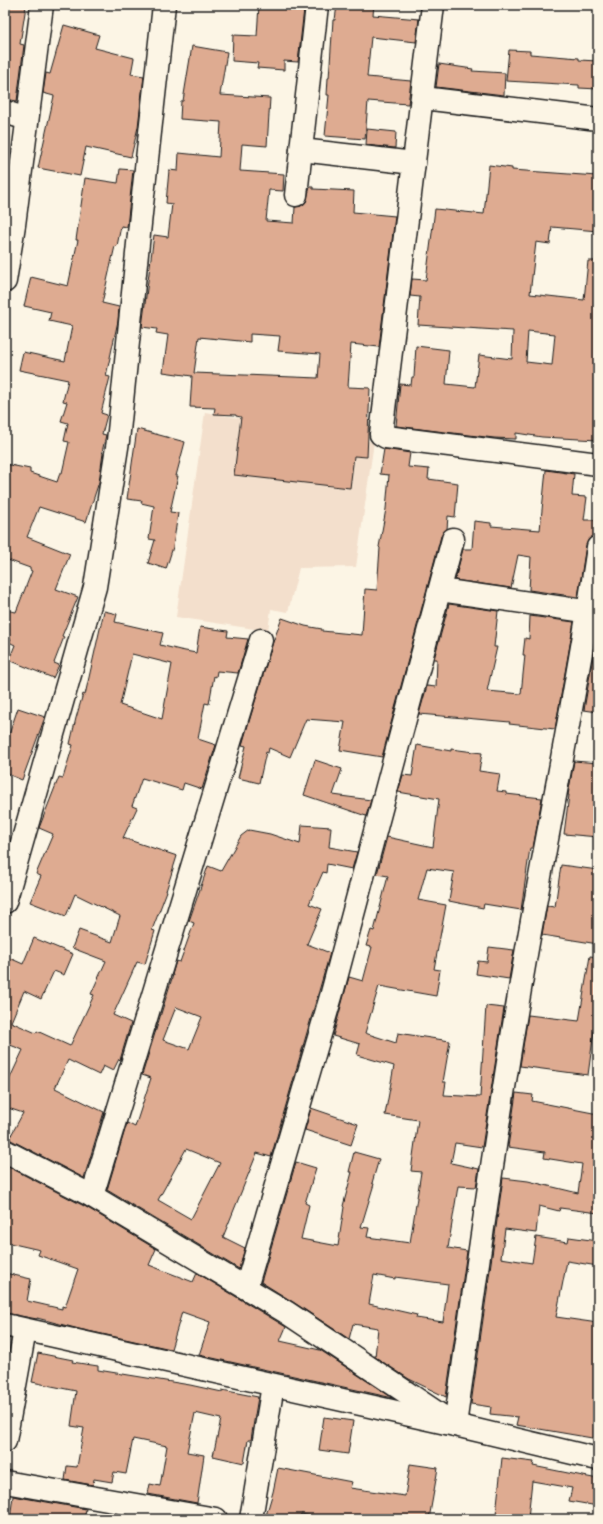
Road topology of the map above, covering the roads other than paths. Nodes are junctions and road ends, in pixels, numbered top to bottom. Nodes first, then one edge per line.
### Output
1 (42, 5) edge
2 (164, 5) edge
3 (317, 5) edge
4 (433, 5) edge
5 (423, 98) junction
6 (5, 112) edge
7 (28, 119) junction
8 (598, 119) edge
9 (301, 150) junction
10 (414, 163) junction
11 (296, 195) dead end
12 (5, 281) edge
13 (598, 464) edge
14 (453, 539) dead end
15 (598, 547) edge
16 (440, 590) junction
17 (593, 612) edge
18 (261, 640) dead end
19 (5, 902) edge
20 (5, 1151) edge
21 (92, 1196) junction
22 (246, 1288) junction
23 (15, 1328) edge
24 (273, 1385) junction
25 (455, 1425) junction
26 (5, 1441) edge
27 (598, 1459) edge
28 (5, 1482) edge
29 (216, 1519) edge
30 (251, 1519) edge

1 - 7 street
2 - 19 street
3 - 9 street
4 - 5 street
5 - 8 street
5 - 10 street
6 - 7 street
7 - 12 street
9 - 10 street
9 - 11 street
10 - 13 street
14 - 16 street
15 - 17 street
16 - 17 street
16 - 22 street
17 - 25 street
18 - 21 street
20 - 21 street
21 - 22 street
22 - 25 street
23 - 24 street
23 - 26 street
24 - 25 street
24 - 30 street
25 - 27 street
28 - 29 street

